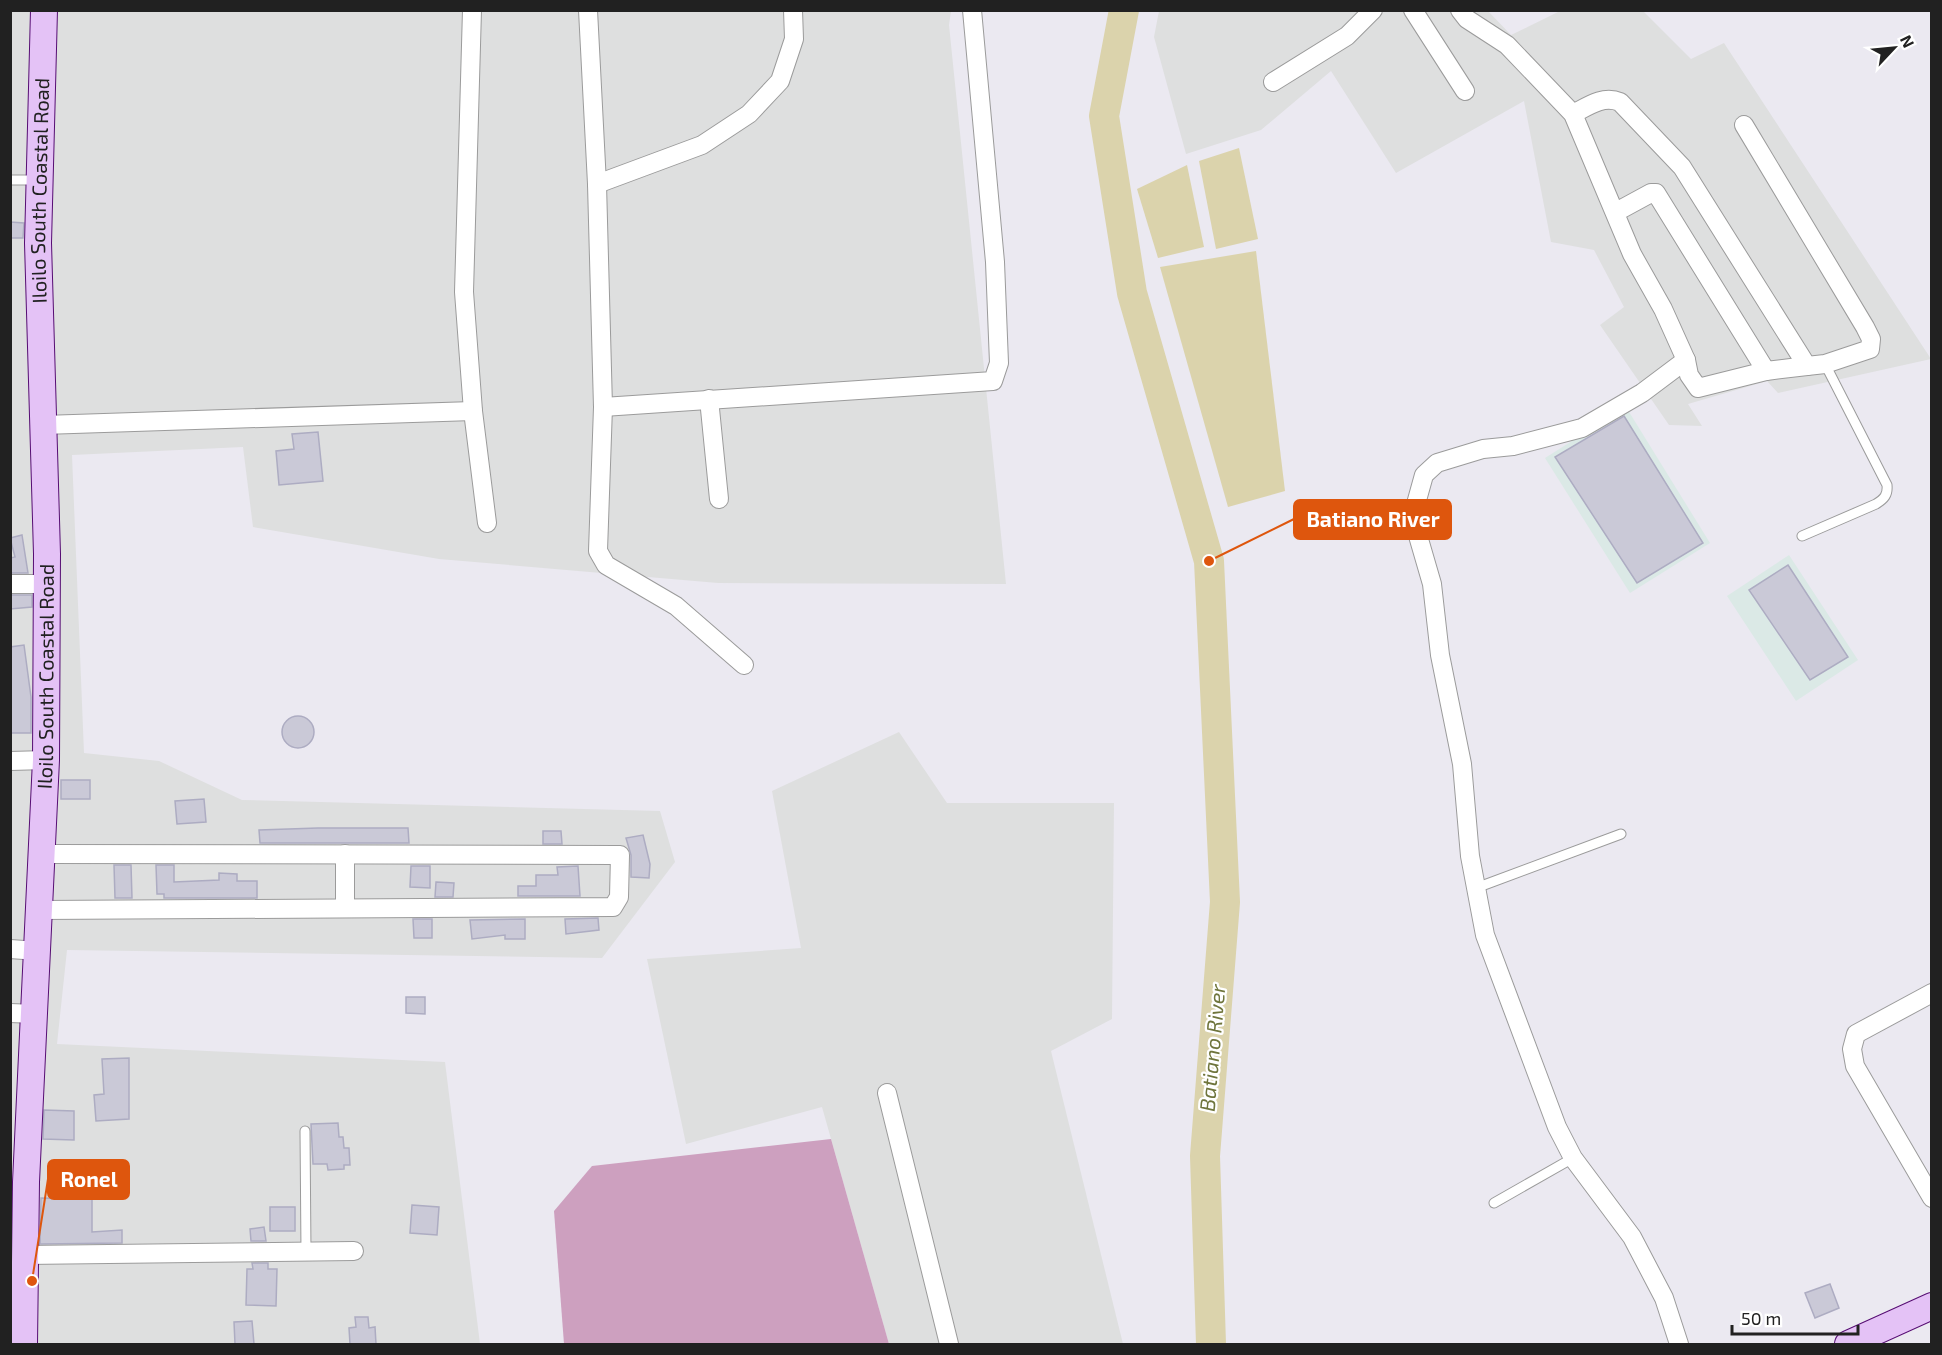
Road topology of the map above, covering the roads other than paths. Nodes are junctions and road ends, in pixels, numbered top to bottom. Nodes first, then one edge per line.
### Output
1 (44, 10) edge
2 (472, 10) edge
3 (588, 10) edge
4 (793, 10) edge
5 (972, 10) edge
6 (1373, 10) edge
7 (1413, 10) edge
8 (1460, 10) edge
9 (1273, 82) dead end
10 (1465, 91) dead end
11 (1573, 114) junction
12 (1744, 125) dead end
13 (10, 180) edge
14 (40, 180) junction
15 (597, 184) junction
16 (1616, 212) junction
17 (1686, 360) junction
18 (1816, 365) junction
19 (1766, 371) junction
20 (709, 399) junction
21 (603, 406) junction
22 (473, 411) junction
23 (43, 425) junction
24 (719, 500) dead end
25 (487, 523) dead end
26 (1802, 536) dead end
27 (10, 584) edge
28 (47, 584) junction
29 (744, 665) dead end
30 (46, 760) junction
31 (10, 761) edge
32 (1621, 834) dead end
33 (42, 854) junction
34 (345, 854) junction
35 (1476, 888) junction
36 (345, 908) junction
37 (39, 910) junction
38 (10, 949) edge
39 (38, 951) junction
40 (1932, 993) edge
41 (23, 1014) edge
42 (886, 1093) dead end
43 (305, 1131) dead end
44 (1573, 1158) junction
45 (18, 1182) edge
46 (1932, 1198) edge
47 (1494, 1203) dead end
48 (354, 1251) dead end
49 (306, 1252) junction
50 (25, 1255) junction
51 (1932, 1306) edge
52 (24, 1344) edge
53 (949, 1344) edge
54 (1679, 1344) edge
55 (1848, 1344) edge

1 - 14 street, Iloilo South Coastal Road
2 - 22 street
3 - 15 street
4 - 15 street
5 - 20 street
6 - 9 street
7 - 10 street
8 - 11 street
11 - 16 street
11 - 18 street
12 - 18 street
13 - 14 lane
14 - 23 street, Iloilo South Coastal Road
15 - 21 street
16 - 17 street
16 - 19 street
17 - 19 street
17 - 35 street
18 - 19 street
18 - 26 lane
20 - 21 street
20 - 24 street
21 - 29 street
22 - 23 street
22 - 25 street
23 - 28 street, Iloilo South Coastal Road
27 - 28 street
28 - 30 street, Iloilo South Coastal Road
30 - 31 street
30 - 33 street, Iloilo South Coastal Road
32 - 35 lane
33 - 34 street
33 - 37 street, Iloilo South Coastal Road
34 - 36 street
34 - 36 street
35 - 44 street
36 - 37 street
37 - 39 street, Iloilo South Coastal Road
38 - 39 street
39 - 41 street, Iloilo South Coastal Road
40 - 46 street
41 - 45 street, Iloilo South Coastal Road
42 - 53 street
43 - 49 lane
44 - 47 lane
44 - 54 street
45 - 50 street, Iloilo South Coastal Road
48 - 49 street
49 - 50 street
50 - 52 street, Iloilo South Coastal Road
51 - 55 street

